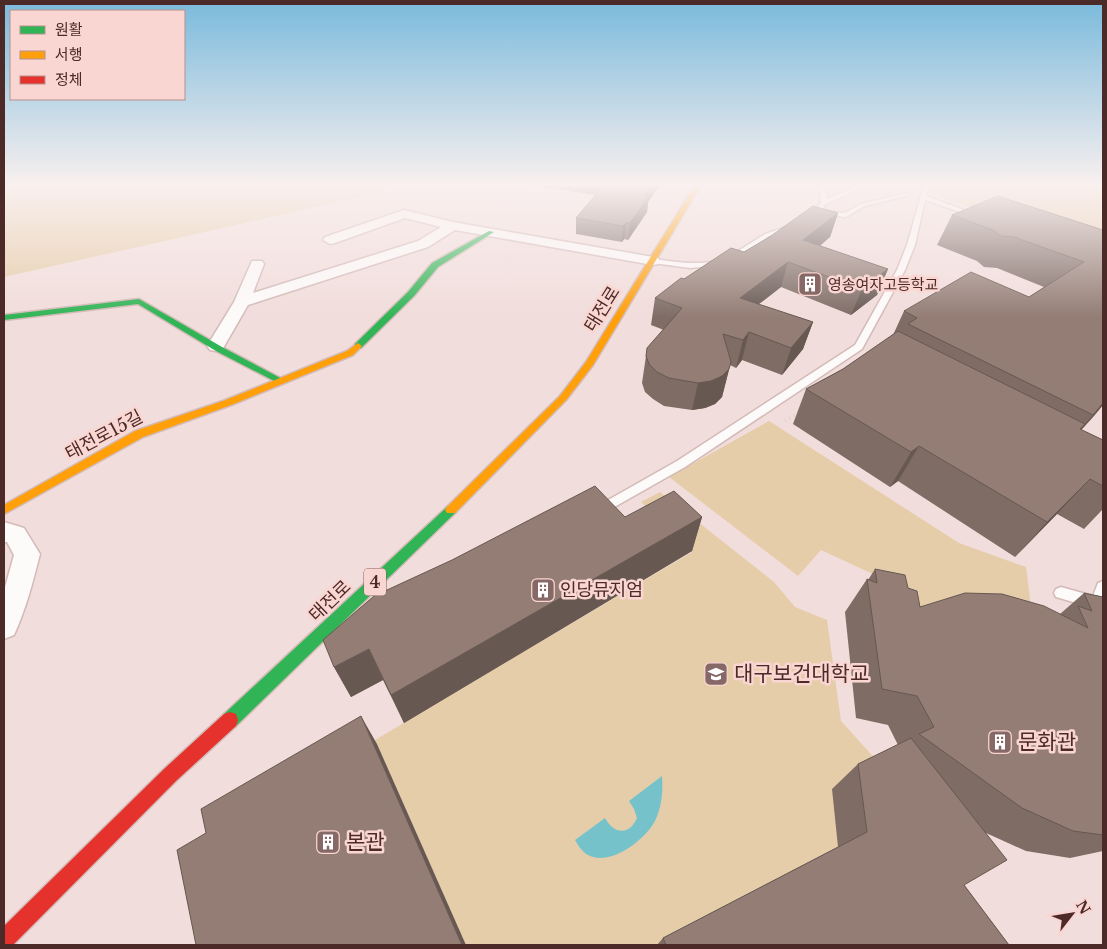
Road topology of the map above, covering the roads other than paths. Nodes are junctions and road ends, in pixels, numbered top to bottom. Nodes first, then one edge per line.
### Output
1 (360, 229) edge
2 (448, 229) edge
3 (474, 229) edge
4 (672, 229) edge
5 (783, 229) edge
6 (915, 229) edge
7 (491, 232) junction
8 (330, 240) dead end
9 (653, 261) junction
10 (257, 264) dead end
11 (242, 302) junction
12 (4, 318) edge
13 (216, 346) junction
14 (281, 381) junction
15 (4, 510) edge
16 (585, 518) edge
17 (4, 532) edge
18 (1103, 587) edge
19 (1061, 593) dead end
20 (1100, 608) edge
21 (4, 626) edge
22 (334, 639) edge
23 (307, 648) junction
24 (4, 940) edge

1 - 8 street
2 - 11 street
3 - 7 street
4 - 9 main road, 태전로 / 4
5 - 9 lane
6 - 16 lane
7 - 9 street
7 - 14 main road, 태전로15길
9 - 23 main road, 태전로 / 4
10 - 11 street
11 - 13 street
12 - 13 main road
13 - 14 main road
14 - 15 main road, 태전로15길
17 - 21 street
18 - 20 lane
19 - 20 lane
22 - 23 lane
23 - 24 main road, 태전로 / 4

